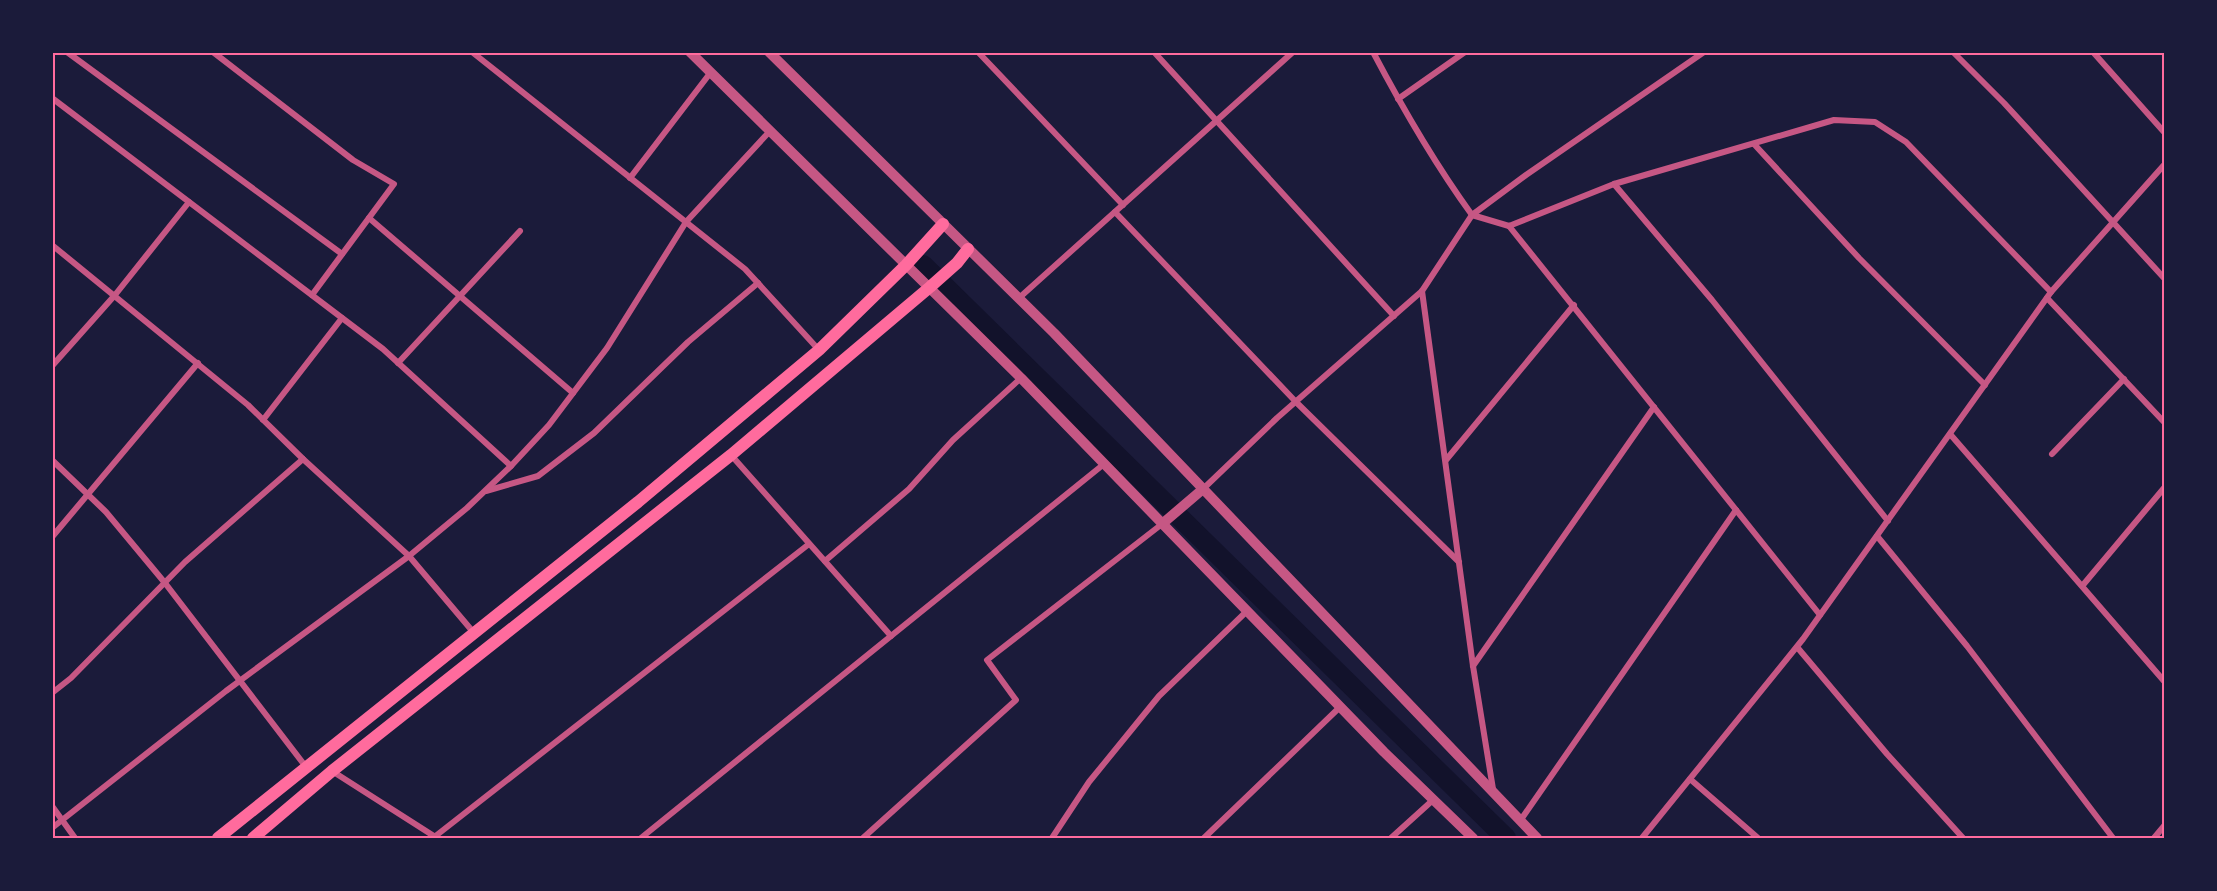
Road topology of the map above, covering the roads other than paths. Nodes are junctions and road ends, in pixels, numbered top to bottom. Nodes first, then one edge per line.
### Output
1 (67, 52) edge
2 (213, 52) edge
3 (472, 52) edge
4 (690, 52) edge
5 (769, 52) edge
6 (978, 52) edge
7 (1154, 52) edge
8 (1293, 52) edge
9 (1373, 52) edge
10 (1465, 52) edge
11 (1704, 52) edge
12 (1953, 52) edge
13 (2093, 52) edge
14 (711, 72) junction
15 (52, 98) edge
16 (1398, 99) junction
17 (1216, 121) junction
18 (770, 131) junction
19 (2164, 132) edge
20 (1754, 144) junction
21 (2164, 165) edge
22 (630, 178) junction
23 (1614, 184) junction
24 (189, 202) junction
25 (1123, 205) junction
26 (1115, 212) junction
27 (1472, 215) junction
28 (369, 218) junction
29 (686, 222) junction
30 (943, 224) junction
31 (2112, 224) junction
32 (1509, 226) junction
33 (520, 231) dead end
34 (52, 245) edge
35 (968, 249) junction
36 (342, 254) junction
37 (906, 265) junction
38 (2164, 278) edge
39 (758, 283) junction
40 (929, 287) junction
41 (1422, 291) junction
42 (115, 295) junction
43 (312, 295) junction
44 (2049, 295) junction
45 (460, 296) junction
46 (1019, 298) junction
47 (1574, 305) junction
48 (1394, 316) junction
49 (342, 318) junction
50 (819, 350) junction
51 (198, 363) junction
52 (398, 363) junction
53 (52, 366) edge
54 (1021, 378) junction
55 (2124, 379) junction
56 (1984, 385) junction
57 (573, 393) junction
58 (1296, 402) junction
59 (1654, 407) junction
60 (263, 420) junction
61 (2164, 422) edge
62 (1950, 434) junction
63 (2052, 454) dead end
64 (731, 455) junction
65 (303, 459) junction
66 (52, 460) edge
67 (1446, 460) junction
68 (1104, 464) junction
69 (511, 466) junction
70 (2164, 488) edge
71 (1202, 489) junction
72 (485, 491) junction
73 (88, 495) junction
74 (1736, 510) junction
75 (1888, 521) junction
76 (1162, 523) junction
77 (1877, 536) junction
78 (52, 537) edge
79 (809, 543) junction
80 (409, 556) junction
81 (825, 561) junction
82 (1459, 562) junction
83 (165, 583) junction
84 (2083, 585) junction
85 (1247, 611) junction
86 (1820, 615) junction
87 (474, 633) junction
88 (891, 636) junction
89 (1797, 647) junction
90 (1473, 666) junction
91 (240, 681) junction
92 (2164, 681) edge
93 (52, 693) edge
94 (1340, 707) junction
95 (306, 767) junction
96 (332, 771) junction
97 (1690, 779) junction
98 (1494, 793) junction
99 (1433, 800) junction
100 (52, 806) edge
101 (62, 820) junction
102 (1520, 820) junction
103 (2164, 826) edge
104 (52, 828) edge
105 (75, 838) edge
106 (218, 838) edge
107 (253, 838) edge
108 (435, 838) edge
109 (641, 838) edge
110 (863, 838) edge
111 (1052, 838) edge
112 (1204, 838) edge
113 (1391, 838) edge
114 (1473, 838) edge
115 (1537, 838) edge
116 (1642, 838) edge
117 (1758, 838) edge
118 (1964, 838) edge
119 (2114, 838) edge
120 (2154, 838) edge

1 - 36 street
2 - 28 street
3 - 22 street
4 - 14 street
5 - 30 street
6 - 25 street
7 - 17 street
8 - 17 street
9 - 16 street
10 - 16 street
11 - 27 street
12 - 31 street
13 - 19 street
14 - 18 street
14 - 22 street
15 - 24 street
16 - 27 street
17 - 25 street
17 - 48 street
18 - 29 street
18 - 37 street
20 - 23 street
20 - 44 street
20 - 56 street
21 - 31 street
22 - 29 street
23 - 32 street
23 - 75 street
24 - 42 street
24 - 43 street
25 - 26 street
26 - 46 street
26 - 58 street
27 - 32 street
27 - 41 street
28 - 36 street
28 - 45 street
29 - 39 street
29 - 57 street
30 - 35 street
30 - 37 main road
31 - 38 street
31 - 44 street
32 - 47 street
33 - 45 street
34 - 42 street
35 - 40 main road
35 - 46 street
36 - 43 street
37 - 40 street
37 - 50 main road
39 - 50 street
39 - 72 street
40 - 54 street
40 - 64 main road
41 - 48 street
41 - 67 street
42 - 51 street
42 - 53 street
43 - 49 street
44 - 55 street
44 - 56 street
45 - 52 street
45 - 57 street
46 - 71 street
47 - 59 street
47 - 67 street
48 - 58 street
49 - 52 street
49 - 60 street
50 - 87 main road
51 - 60 street
51 - 73 street
52 - 69 street
54 - 68 street
54 - 81 street
55 - 61 street
55 - 63 street
56 - 62 street
57 - 69 street
58 - 71 street
58 - 82 street
59 - 74 street
59 - 90 street
60 - 65 street
62 - 75 street
62 - 84 street
64 - 79 street
64 - 96 main road
65 - 80 street
65 - 83 street
66 - 73 street
67 - 82 street
68 - 76 street
68 - 88 street
69 - 72 street
70 - 84 street
71 - 76 street
71 - 98 street
72 - 80 street
73 - 78 street
73 - 83 street
74 - 86 street
74 - 102 street
75 - 77 street
76 - 85 street
76 - 110 street
77 - 86 street
77 - 119 street
79 - 81 street
79 - 108 street
80 - 87 street
80 - 91 street
81 - 88 street
82 - 90 street
83 - 91 street
83 - 93 street
84 - 92 street
85 - 94 street
85 - 111 street
86 - 89 street
87 - 95 main road
88 - 109 street
89 - 97 street
89 - 118 street
90 - 98 street
91 - 95 street
91 - 101 street
94 - 99 street
94 - 112 street
95 - 106 main road
96 - 107 main road
96 - 108 street
97 - 116 street
97 - 117 street
98 - 102 street
99 - 113 street
99 - 114 street
100 - 101 street
101 - 104 street
101 - 105 street
102 - 115 street
103 - 120 street

